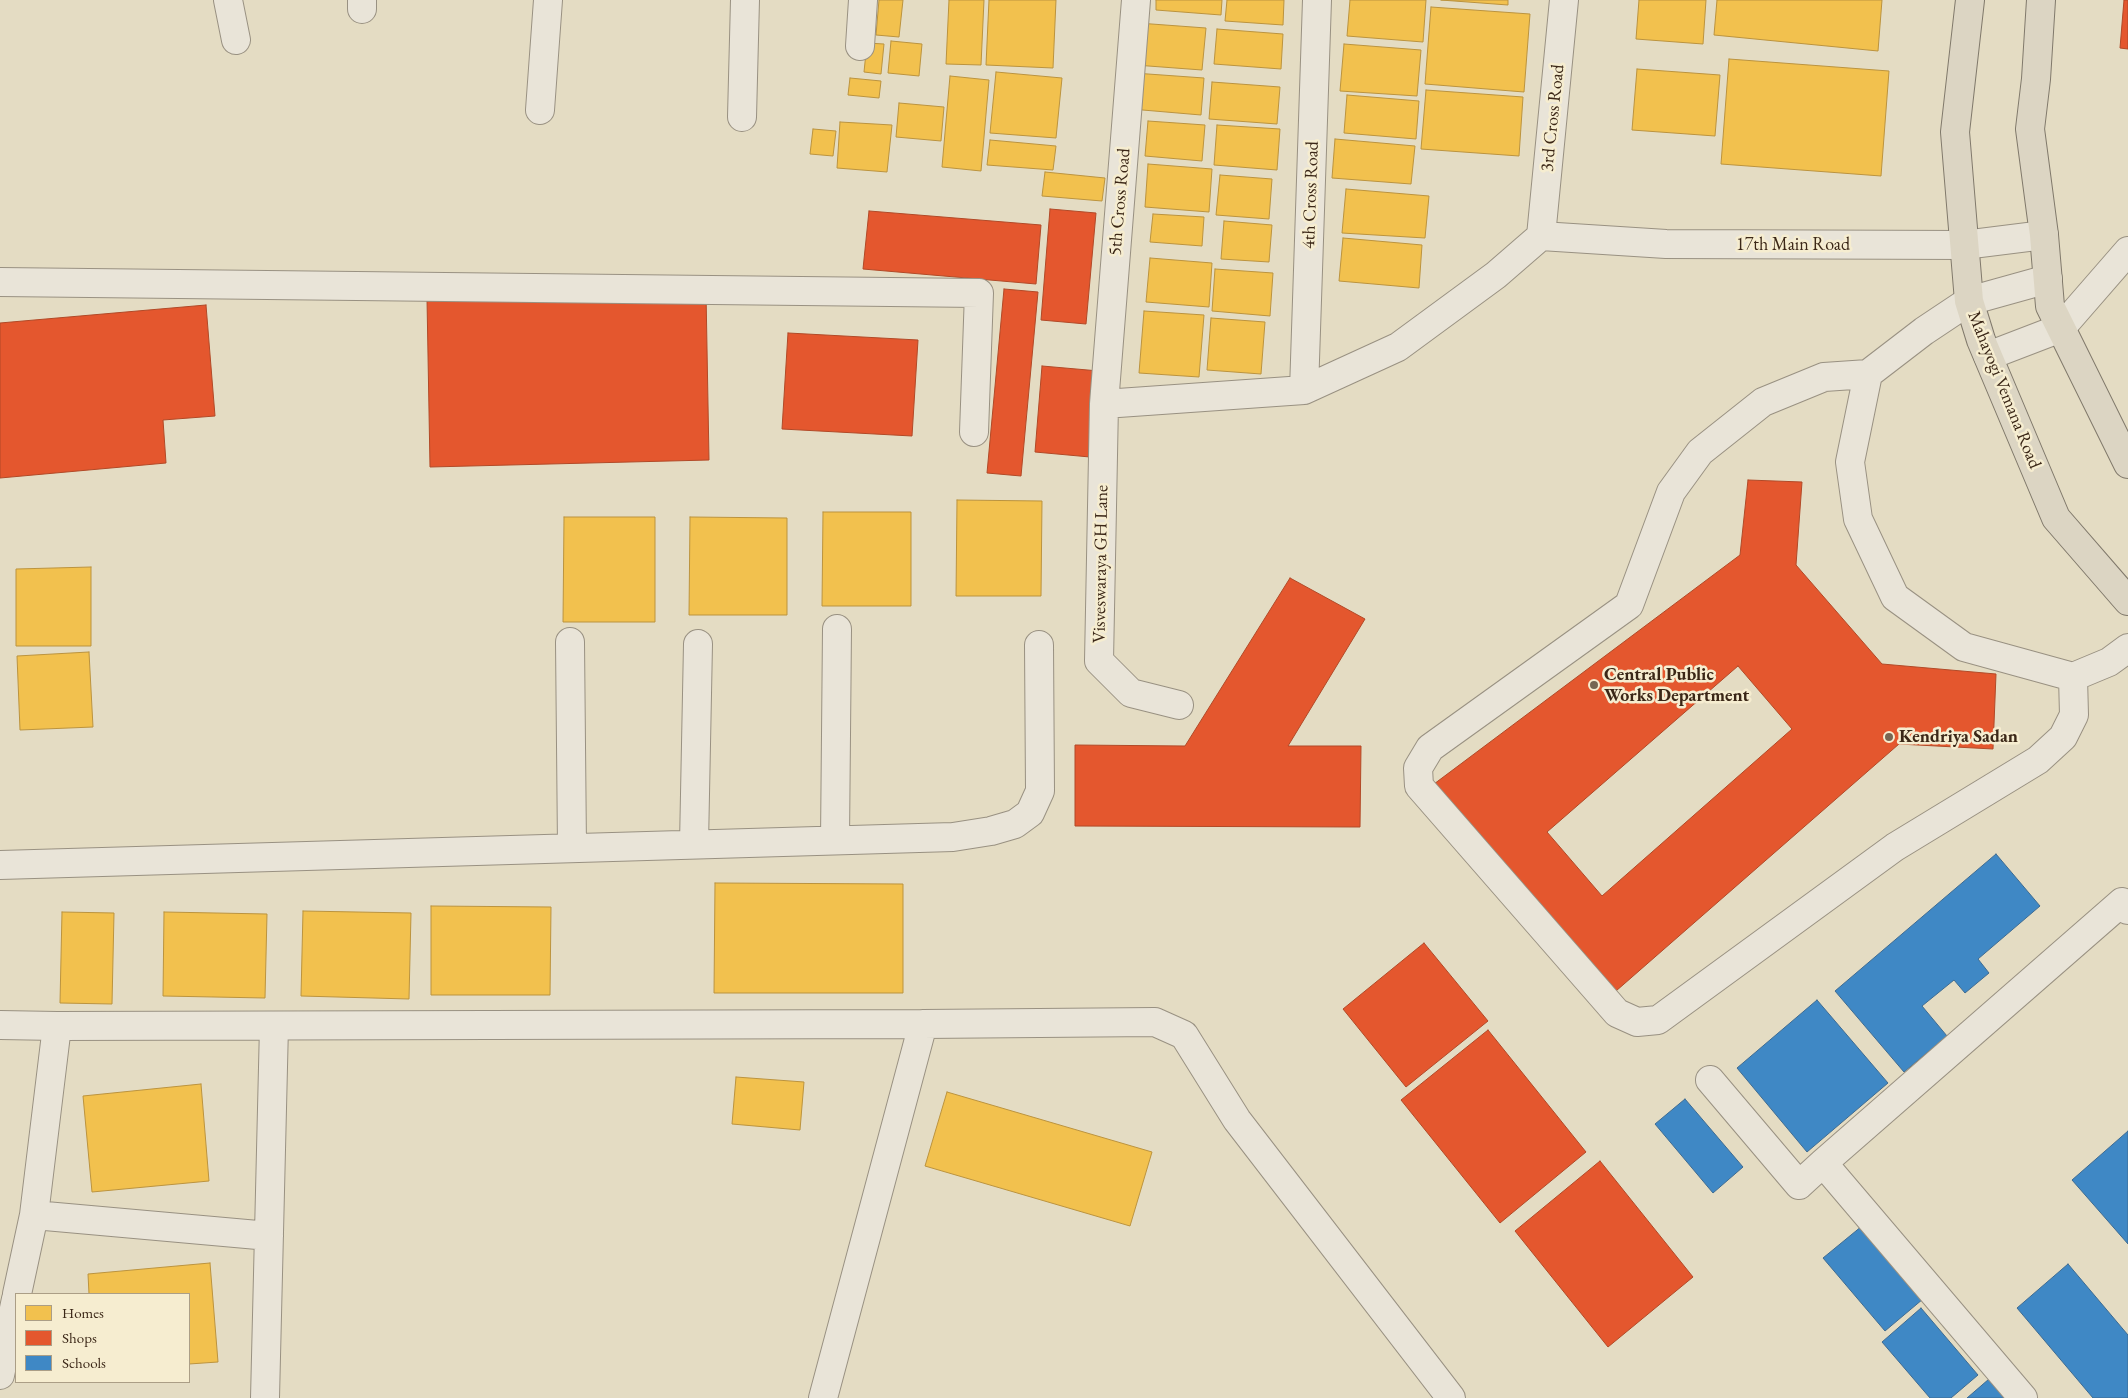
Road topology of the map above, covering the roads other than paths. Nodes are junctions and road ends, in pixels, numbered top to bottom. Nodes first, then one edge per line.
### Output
1 (228, 0) edge
2 (548, 0) edge
3 (744, 0) edge
4 (863, 0) edge
5 (1136, 0) edge
6 (1318, 0) edge
7 (1564, 0) edge
8 (1970, 0) edge
9 (2041, 0) edge
10 (236, 40) dead end
11 (860, 46) dead end
12 (540, 110) dead end
13 (742, 116) dead end
14 (2044, 235) junction
15 (1541, 236) junction
16 (1964, 245) junction
17 (2128, 250) edge
18 (2048, 279) junction
19 (0, 282) edge
20 (1969, 301) junction
21 (2061, 328) junction
22 (1988, 356) junction
23 (1868, 374) junction
24 (1304, 390) junction
25 (1104, 404) junction
26 (974, 432) dead end
27 (2128, 464) edge
28 (2128, 601) edge
29 (837, 629) dead end
30 (570, 642) dead end
31 (698, 644) dead end
32 (1039, 645) dead end
33 (2128, 648) edge
34 (2073, 677) junction
35 (1179, 705) dead end
36 (835, 840) junction
37 (694, 844) junction
38 (572, 848) junction
39 (0, 865) edge
40 (2128, 910) edge
41 (923, 1024) junction
42 (0, 1025) edge
43 (57, 1026) junction
44 (274, 1026) junction
45 (1710, 1080) dead end
46 (1823, 1163) junction
47 (34, 1215) junction
48 (269, 1236) junction
49 (17, 1293) edge
50 (15, 1304) edge
51 (0, 1375) edge
52 (265, 1398) edge
53 (823, 1398) edge
54 (1451, 1398) edge
55 (2023, 1398) edge

1 - 10 street
2 - 12 street
3 - 13 street
4 - 11 street
5 - 25 street, 5th Cross Road
6 - 24 street, 4th Cross Road
7 - 15 street, 3rd Cross Road
8 - 16 main road, Mahayogi Vemana Road
9 - 14 main road
14 - 16 street, 17th Main Road
14 - 18 main road
15 - 16 street, 17th Main Road
15 - 24 street
16 - 20 main road, Mahayogi Vemana Road
17 - 21 street
18 - 20 street
18 - 21 main road
19 - 26 street
20 - 22 main road, Mahayogi Vemana Road
20 - 23 street
21 - 22 street
21 - 27 main road
22 - 28 main road, Mahayogi Vemana Road
23 - 34 street
23 - 34 street
24 - 25 street
25 - 35 street, Visveswaraya GH Lane
29 - 36 street
30 - 38 street
31 - 37 street
32 - 36 street
33 - 34 street
36 - 37 street
37 - 38 street
38 - 39 street
40 - 46 street
41 - 44 street
41 - 53 street
41 - 54 street
42 - 43 street
43 - 44 street
43 - 47 street
44 - 48 street
45 - 46 street
46 - 55 street
47 - 48 street
47 - 49 street
48 - 52 street
50 - 51 street

